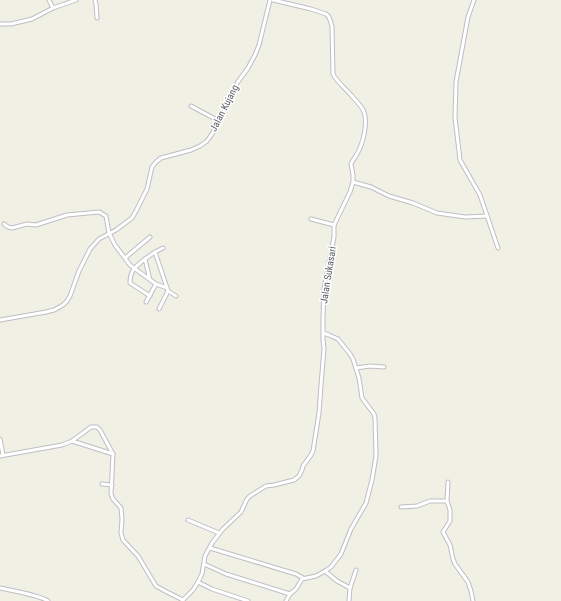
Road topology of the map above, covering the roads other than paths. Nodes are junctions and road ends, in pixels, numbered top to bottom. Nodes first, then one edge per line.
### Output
1 (49, 0) edge
2 (76, 0) edge
3 (94, 0) edge
4 (270, 0) edge
5 (273, 0) edge
6 (474, 0) edge
7 (54, 8) junction
8 (97, 18) dead end
9 (0, 24) edge
10 (191, 106) dead end
11 (220, 121) junction
12 (353, 182) junction
13 (487, 216) junction
14 (311, 219) dead end
15 (4, 224) dead end
16 (334, 225) junction
17 (109, 233) junction
18 (150, 237) dead end
19 (163, 248) dead end
20 (498, 248) dead end
21 (155, 252) junction
22 (125, 258) junction
23 (145, 259) junction
24 (134, 268) junction
25 (150, 280) junction
26 (156, 284) junction
27 (168, 289) junction
28 (150, 296) junction
29 (176, 296) dead end
30 (146, 302) dead end
31 (159, 309) dead end
32 (0, 320) edge
33 (323, 334) junction
34 (384, 366) dead end
35 (356, 368) junction
36 (0, 439) edge
37 (72, 441) junction
38 (113, 454) junction
39 (2, 456) edge
40 (448, 482) dead end
41 (102, 484) dead end
42 (112, 485) junction
43 (447, 501) junction
44 (400, 506) dead end
45 (188, 520) dead end
46 (219, 533) junction
47 (210, 548) junction
48 (204, 564) junction
49 (356, 570) dead end
50 (325, 571) junction
51 (303, 578) junction
52 (198, 582) junction
53 (0, 588) edge
54 (350, 588) junction
55 (290, 594) junction
56 (182, 600) edge
57 (48, 601) edge
58 (248, 601) edge
59 (286, 601) edge
60 (349, 601) edge
61 (473, 601) edge

1 - 7 street
2 - 7 street
3 - 8 street
4 - 11 street, Jalan Kujang
5 - 12 street, Jalan Sukasari
6 - 13 street
7 - 9 street
10 - 11 street
11 - 17 street, Jalan Kujang
12 - 13 street
12 - 16 street, Jalan Sukasari
13 - 20 street
14 - 16 street
15 - 17 street
16 - 33 street, Jalan Sukasari
17 - 22 street
17 - 32 street, Jalan Kujang
18 - 22 street
19 - 21 street
21 - 23 street
21 - 27 street
22 - 24 street
23 - 24 street
23 - 25 street
24 - 25 street
24 - 28 street
25 - 26 street
26 - 27 street
26 - 28 street
27 - 29 street
27 - 31 street
28 - 30 street
33 - 35 street
33 - 46 street, Jalan Sukasari
34 - 35 street
35 - 50 street
36 - 39 street
37 - 38 street
37 - 38 street
37 - 39 street
38 - 42 street
40 - 43 street
41 - 42 street
42 - 56 street
43 - 44 street
43 - 61 street
45 - 46 street
46 - 47 street, Jalan Sukasari
47 - 48 street, Jalan Sukasari
47 - 51 street
48 - 52 street, Jalan Sukasari
48 - 55 street
49 - 54 street
50 - 51 street
50 - 54 street
51 - 55 street
52 - 56 street
52 - 58 street
53 - 57 street
54 - 60 street
55 - 59 street

